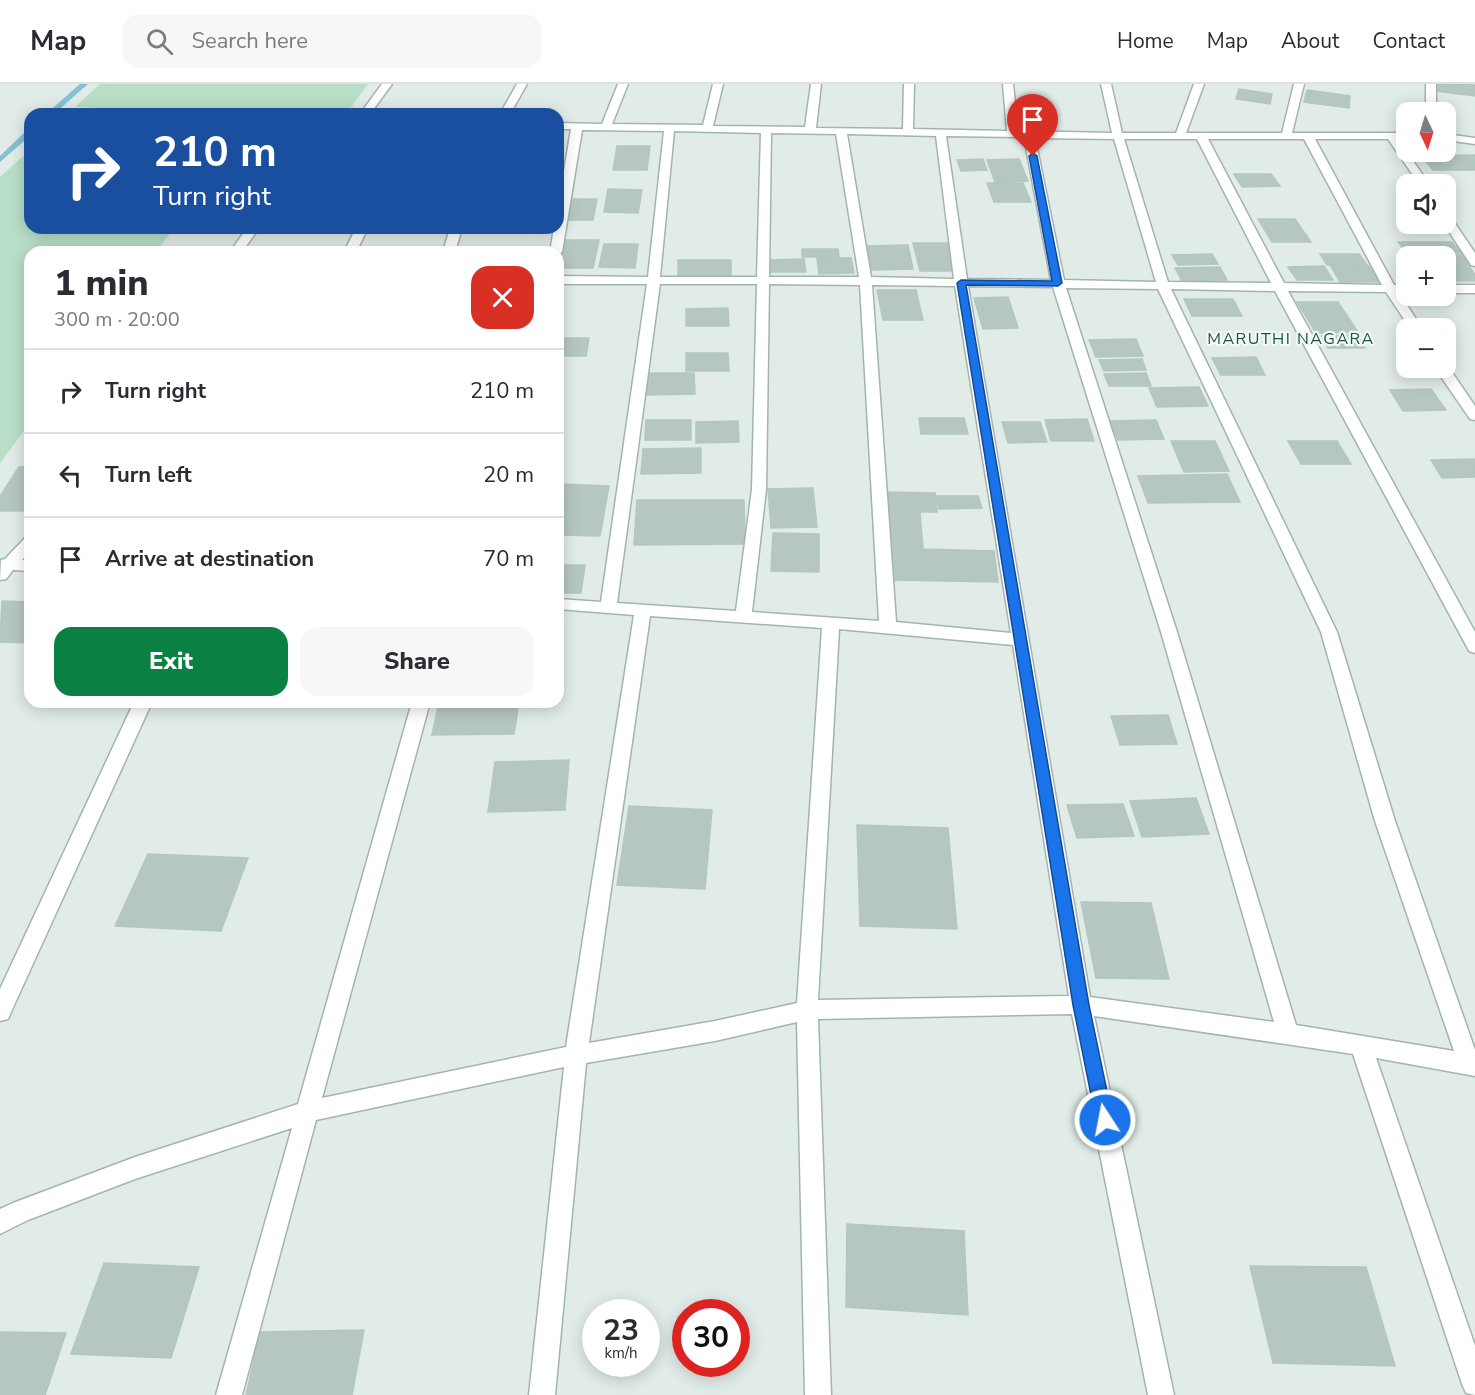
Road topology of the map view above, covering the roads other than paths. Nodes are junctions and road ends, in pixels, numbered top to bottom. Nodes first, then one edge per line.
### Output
1 (387, 84) edge
2 (522, 84) edge
3 (623, 84) edge
4 (718, 84) edge
5 (816, 84) edge
6 (909, 84) edge
7 (1008, 84) edge
8 (1106, 84) edge
9 (1200, 84) edge
10 (1299, 84) edge
11 (1431, 84) edge
12 (1431, 102) edge
13 (369, 108) edge
14 (508, 108) edge
15 (564, 126) edge
16 (577, 127) junction
17 (606, 127) junction
18 (669, 129) junction
19 (707, 129) junction
20 (766, 130) junction
21 (810, 131) junction
22 (841, 131) junction
23 (908, 133) junction
24 (941, 134) junction
25 (1029, 134) junction
26 (1013, 135) junction
27 (1118, 136) junction
28 (1179, 136) junction
29 (1201, 136) junction
30 (1286, 136) junction
31 (1308, 136) junction
32 (1391, 136) junction
33 (1396, 136) edge
34 (1456, 138) edge
35 (1475, 141) edge
36 (1417, 174) edge
37 (564, 204) edge
38 (1456, 233) edge
39 (1475, 262) edge
40 (564, 280) edge
41 (654, 280) junction
42 (762, 280) junction
43 (866, 281) junction
44 (961, 283) junction
45 (1058, 283) junction
46 (1163, 285) junction
47 (1280, 288) junction
48 (1390, 289) junction
49 (1396, 289) edge
50 (1456, 289) edge
51 (1475, 289) edge
52 (1409, 318) edge
53 (1449, 378) edge
54 (1475, 416) edge
55 (24, 547) edge
56 (24, 567) edge
57 (4, 569) edge
58 (564, 604) edge
59 (608, 608) junction
60 (643, 610) junction
61 (743, 617) junction
62 (831, 623) junction
63 (888, 627) junction
64 (1022, 640) junction
65 (1475, 646) edge
66 (140, 708) edge
67 (419, 708) edge
68 (1081, 1005) junction
69 (807, 1010) junction
70 (0, 1012) edge
71 (1288, 1033) junction
72 (1360, 1046) junction
73 (576, 1055) junction
74 (1472, 1065) edge
75 (307, 1112) junction
76 (0, 1222) edge
77 (1475, 1384) edge
78 (229, 1395) edge
79 (542, 1395) edge
80 (818, 1395) edge
81 (1161, 1395) edge

1 - 13 street
2 - 14 street
3 - 17 street
4 - 19 street
5 - 21 street
6 - 23 street
7 - 26 street
8 - 27 street
9 - 28 street
10 - 30 street
11 - 12 street
15 - 16 street
16 - 17 street
16 - 37 street
17 - 18 street
18 - 19 street
18 - 41 street
19 - 20 street
20 - 21 street
20 - 42 street
21 - 22 street
22 - 23 street
22 - 43 street
23 - 24 street
24 - 26 street
24 - 44 street
25 - 26 street
25 - 27 street
25 - 45 street
27 - 28 street
27 - 46 street
28 - 29 street
29 - 30 street
29 - 47 street
30 - 31 street
31 - 32 street
31 - 48 street
32 - 33 street
32 - 36 street
34 - 35 street
38 - 39 street
40 - 41 street
41 - 42 street
41 - 59 street
42 - 43 street
42 - 61 street
43 - 44 street
43 - 63 street
44 - 45 street
44 - 64 street
45 - 46 street
45 - 71 street
46 - 47 street
46 - 74 street
47 - 48 street
47 - 65 street
48 - 49 street
48 - 52 street
50 - 51 street
53 - 54 street
55 - 57 street
56 - 57 street
58 - 59 street
59 - 60 street
60 - 61 street
60 - 73 street
61 - 62 street
62 - 63 street
62 - 69 street
63 - 64 street
64 - 68 street
66 - 70 street
67 - 75 street
68 - 69 street
68 - 71 street
68 - 81 street
69 - 73 street
69 - 80 street
71 - 72 street
72 - 74 street
72 - 77 street
73 - 75 street
73 - 79 street
75 - 76 street
75 - 78 street

